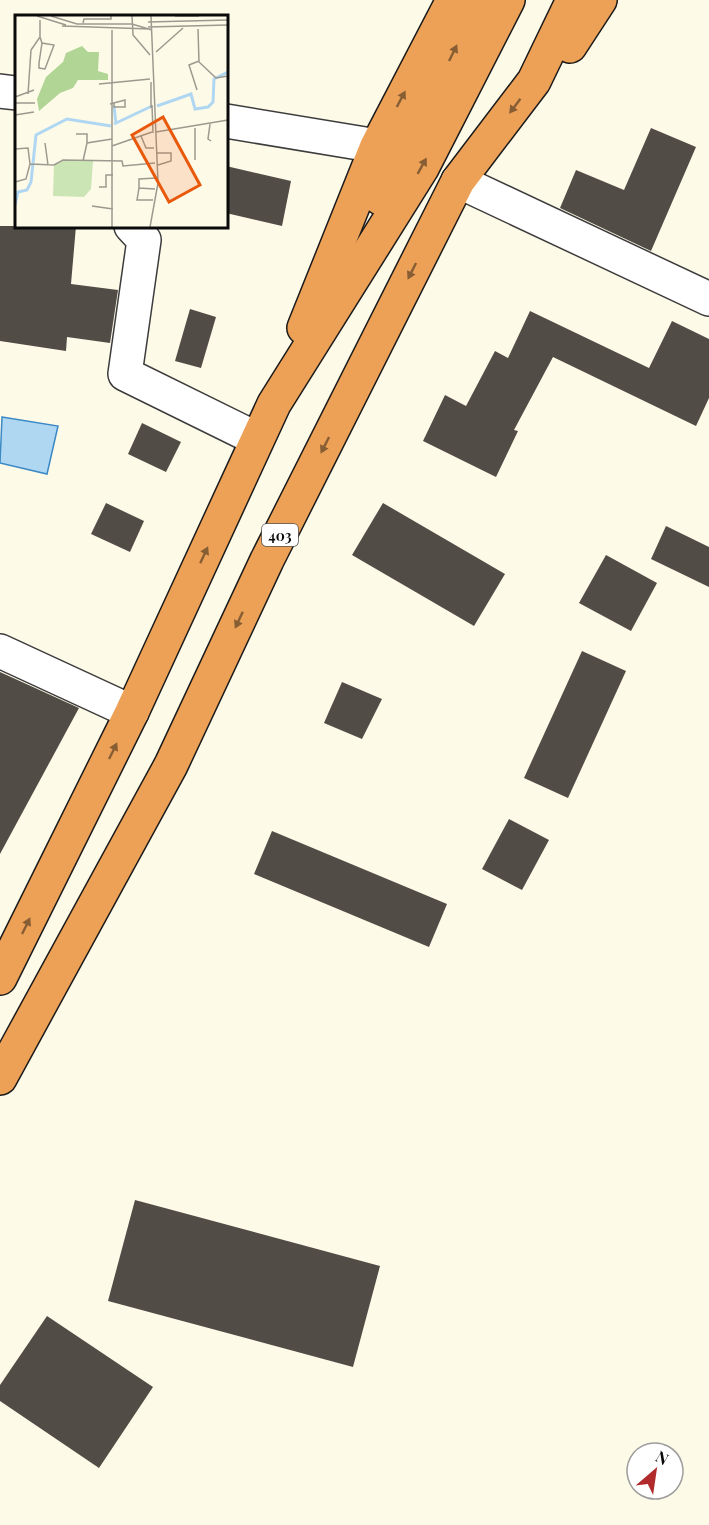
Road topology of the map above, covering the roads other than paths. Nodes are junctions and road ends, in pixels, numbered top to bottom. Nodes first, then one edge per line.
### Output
1 (508, 0) edge
2 (573, 0) edge
3 (580, 0) edge
4 (600, 0) edge
5 (468, 4) edge
6 (539, 69) junction
7 (0, 91) edge
8 (15, 93) edge
9 (228, 121) edge
10 (377, 146) junction
11 (458, 181) junction
12 (133, 228) edge
13 (709, 299) edge
14 (274, 404) junction
15 (257, 439) junction
16 (0, 651) edge
17 (132, 712) junction
18 (2, 972) edge
19 (0, 1078) edge

14 -> 1 highway
2 - 6 highway, 403
3 - 6 highway
4 - 6 highway
10 -> 5 highway
14 -> 5 highway
6 -> 11 highway, 403
7 - 8 street
9 - 10 street
10 - 14 highway
11 - 13 street
11 -> 19 highway, 403
12 - 15 street
14 - 15 highway
17 -> 15 highway
16 - 17 street
18 -> 17 highway

